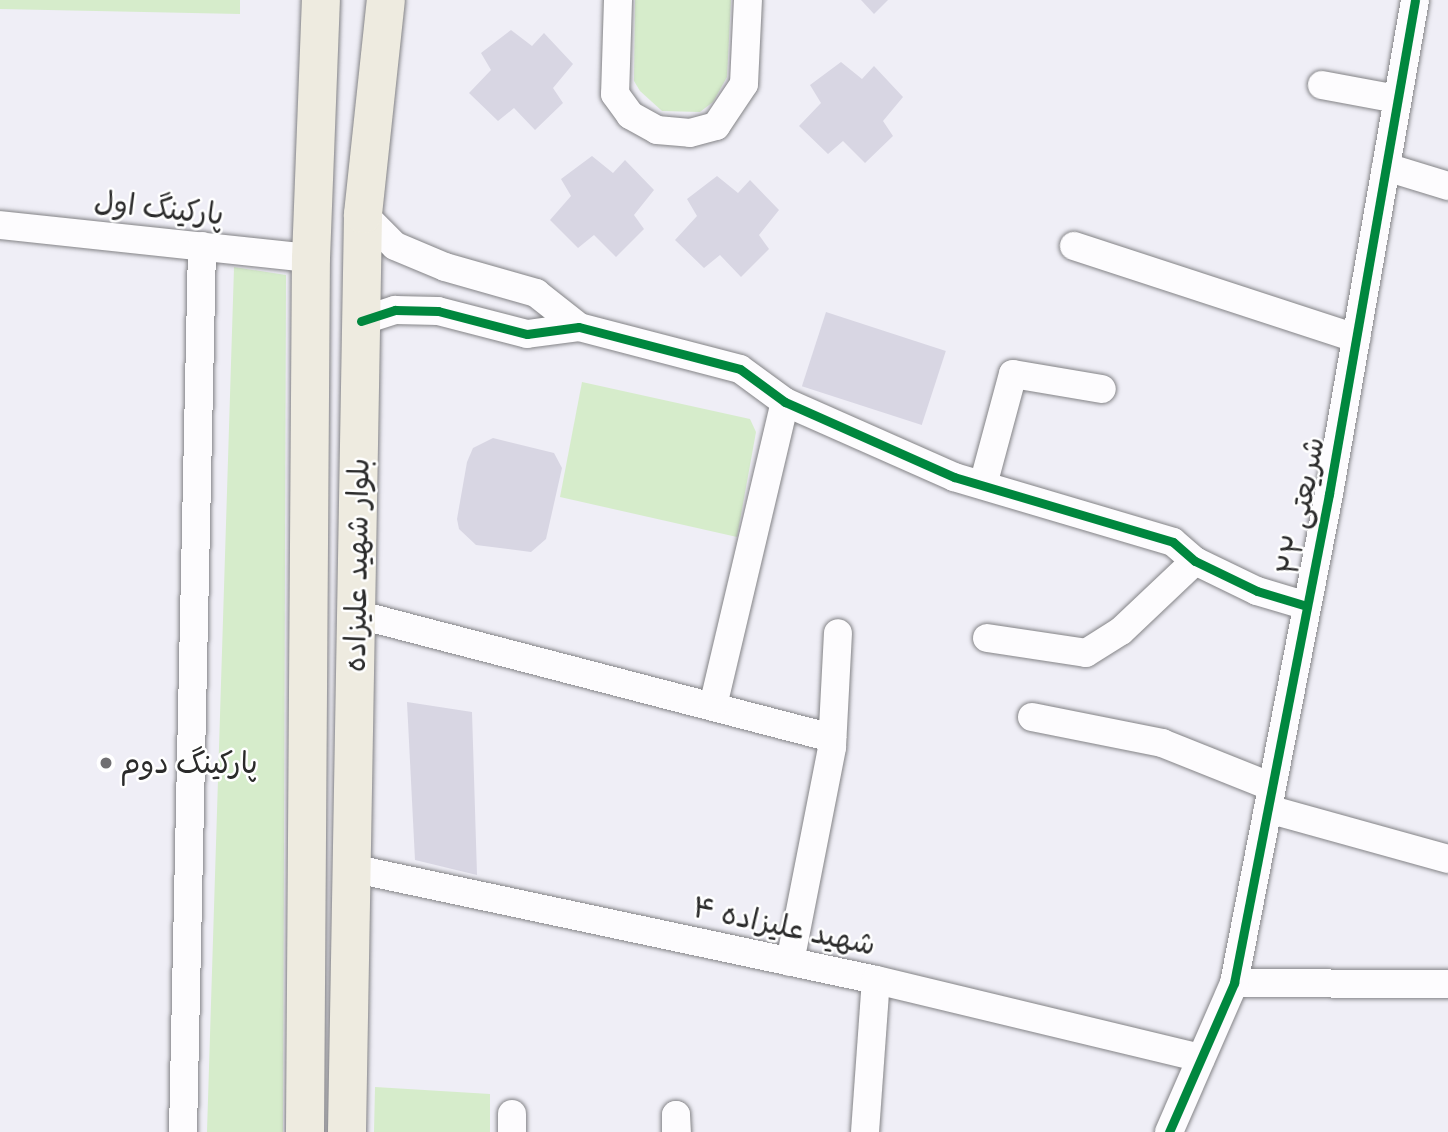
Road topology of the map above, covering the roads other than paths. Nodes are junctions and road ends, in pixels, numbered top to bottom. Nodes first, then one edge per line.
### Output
1 (386, 0) edge
2 (618, 0) edge
3 (748, 0) edge
4 (1415, 0) edge
5 (322, 8) edge
6 (1322, 85) dead end
7 (1397, 99) junction
8 (1386, 167) junction
9 (1448, 187) edge
10 (363, 214) junction
11 (0, 225) edge
12 (202, 246) junction
13 (1074, 246) dead end
14 (311, 258) junction
15 (361, 321) junction
16 (579, 327) junction
17 (1356, 338) junction
18 (1102, 389) dead end
19 (785, 402) junction
20 (983, 485) junction
21 (1195, 561) junction
22 (1307, 606) junction
23 (356, 614) junction
24 (838, 633) dead end
25 (987, 638) dead end
26 (713, 706) junction
27 (1032, 717) dead end
28 (832, 737) junction
29 (1270, 798) junction
30 (1448, 859) edge
31 (351, 868) junction
32 (790, 962) junction
33 (876, 980) junction
34 (1234, 983) junction
35 (1448, 984) edge
36 (1201, 1058) junction
37 (183, 1132) edge
38 (305, 1132) edge
39 (347, 1132) edge
40 (865, 1132) edge
41 (1169, 1132) edge

1 - 10 main road, بلوار شهید علیزاده
2 - 3 street
4 - 7 street, شریعتی ۲۲
5 - 14 main road, بلوار شهید علیزاده
6 - 7 street
7 - 8 street, شریعتی ۲۲
8 - 9 street
8 - 17 street, شریعتی ۲۲
10 - 15 main road, بلوار شهید علیزاده
10 - 16 street
11 - 12 street, پارکینگ اول
12 - 14 street, پارکینگ اول
12 - 37 street
13 - 17 street
14 - 38 main road, بلوار شهید علیزاده
15 - 16 street
15 - 23 main road, بلوار شهید علیزاده
16 - 19 street
17 - 22 street, شریعتی ۲۲
18 - 20 street
19 - 20 street
19 - 26 street
20 - 21 street
21 - 22 street
21 - 25 street
22 - 29 street, شریعتی ۲۲
23 - 26 street
23 - 31 main road, بلوار شهید علیزاده
24 - 28 street
26 - 28 street
27 - 29 street
28 - 32 street
29 - 30 street
29 - 34 street, شریعتی ۲۲
31 - 32 street, شهید علیزاده ۴
31 - 39 main road, بلوار شهید علیزاده
32 - 33 street, شهید علیزاده ۴
33 - 36 street, شهید علیزاده ۴
33 - 40 street
34 - 35 street
34 - 36 street, شریعتی ۲۲
36 - 41 street, شریعتی ۲۲

